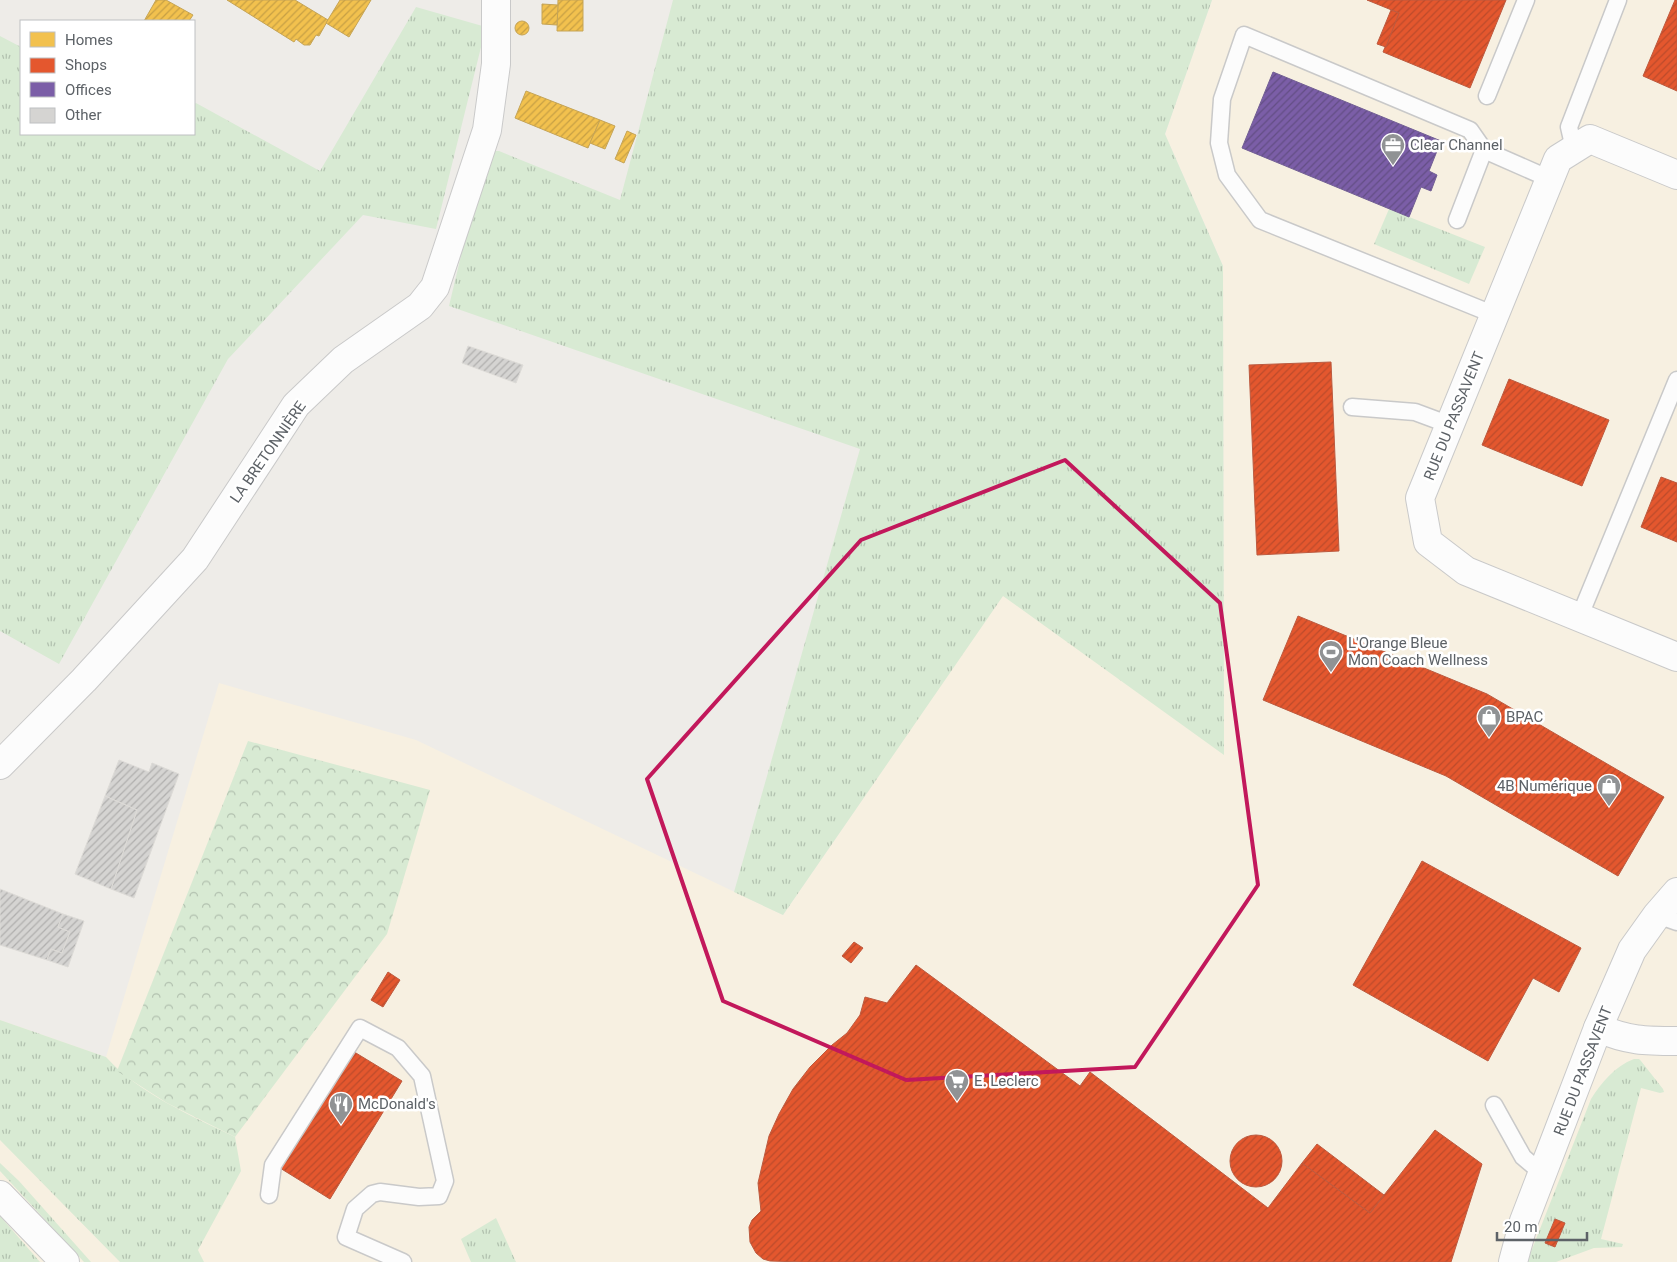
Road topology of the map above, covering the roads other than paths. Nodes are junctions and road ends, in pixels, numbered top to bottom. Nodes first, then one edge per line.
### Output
1 (496, 0) edge
2 (1526, 0) edge
3 (1618, 0) edge
4 (1487, 96) dead end
5 (1574, 149) junction
6 (1484, 150) junction
7 (1677, 175) edge
8 (1550, 178) junction
9 (1457, 220) dead end
10 (1495, 315) junction
11 (1677, 380) edge
12 (1352, 407) dead end
13 (1450, 425) junction
14 (1578, 618) junction
15 (1677, 657) edge
16 (0, 765) edge
17 (1677, 892) edge
18 (1667, 918) edge
19 (1598, 1028) junction
20 (1677, 1041) edge
21 (1494, 1105) dead end
22 (1543, 1174) junction
23 (0, 1195) edge
24 (269, 1195) dead end
25 (65, 1262) edge
26 (403, 1262) edge
27 (1513, 1262) edge

1 - 16 street, LA BRETONNIÈRE
2 - 4 lane
3 - 5 lane
5 - 7 street, RUE DU PASSAVENT
5 - 8 street, RUE DU PASSAVENT
6 - 8 lane
6 - 9 lane
6 - 10 lane
8 - 10 street, RUE DU PASSAVENT
10 - 13 street, RUE DU PASSAVENT
11 - 14 lane
12 - 13 lane
13 - 14 street, RUE DU PASSAVENT
14 - 15 street, RUE DU PASSAVENT
17 - 18 street, RUE DU PASSAVENT
18 - 19 street, RUE DU PASSAVENT
19 - 20 street
19 - 22 street, RUE DU PASSAVENT
21 - 22 lane
22 - 27 street, RUE DU PASSAVENT
23 - 25 street
24 - 26 lane

